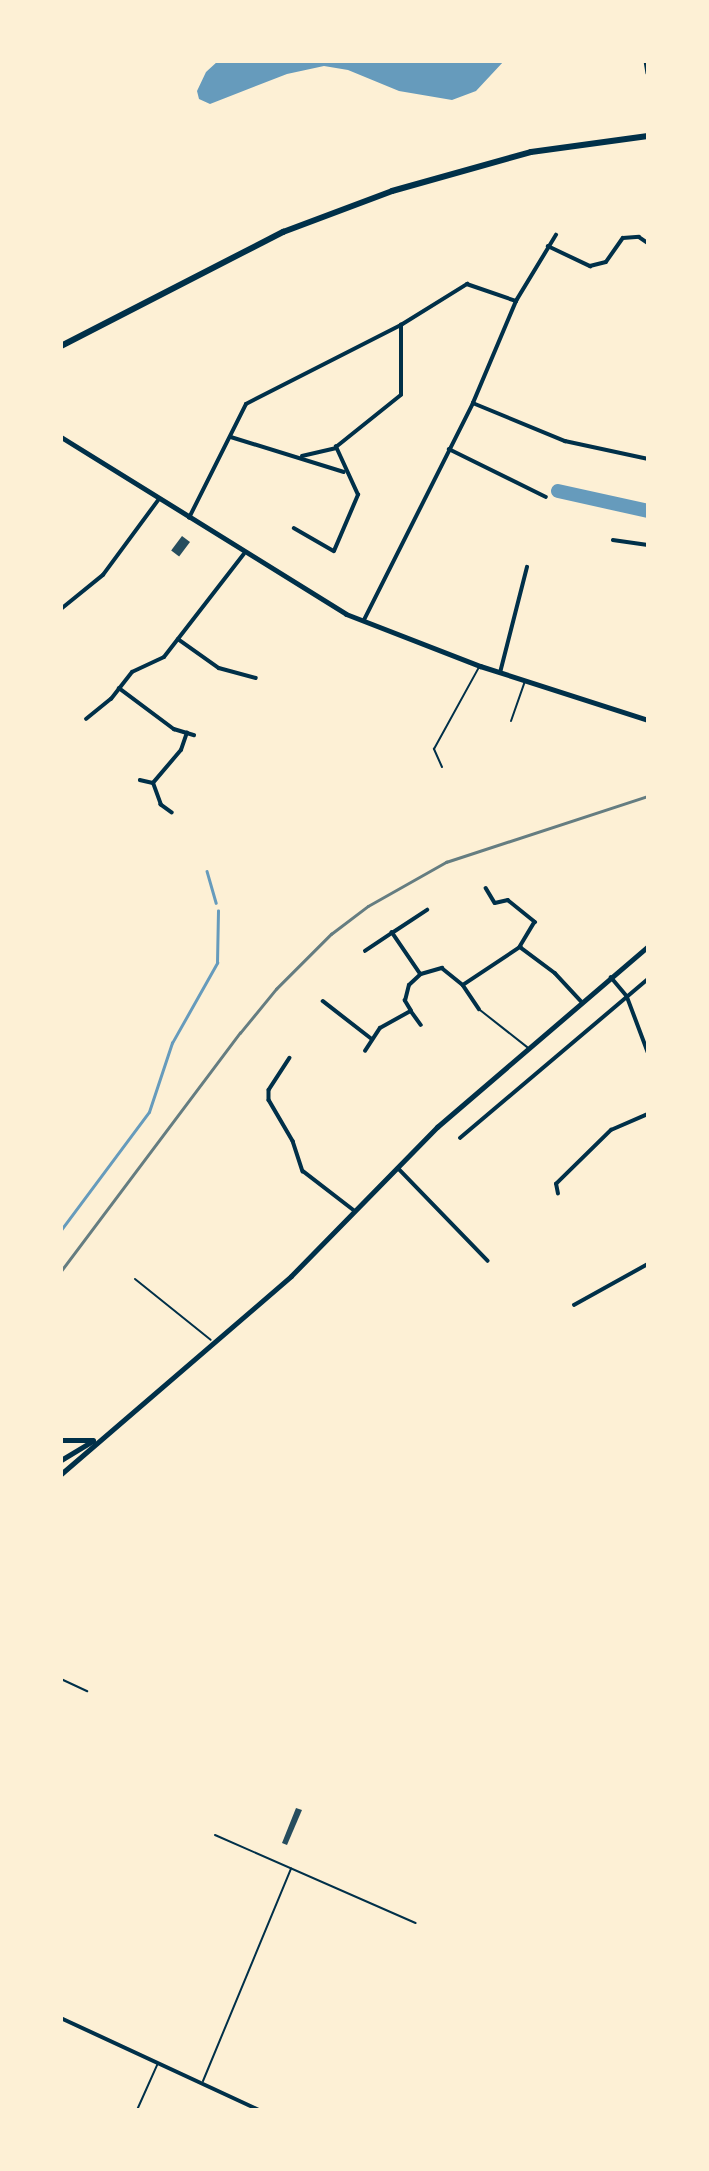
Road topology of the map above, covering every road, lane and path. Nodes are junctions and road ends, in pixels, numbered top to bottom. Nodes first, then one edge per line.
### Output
1 (646, 61) edge
2 (648, 73) edge
3 (648, 136) edge
4 (556, 235) dead end
5 (648, 243) edge
6 (548, 246) junction
7 (516, 301) junction
8 (401, 325) junction
9 (61, 346) edge
10 (473, 402) junction
11 (61, 437) edge
12 (232, 437) junction
13 (337, 447) junction
14 (449, 449) junction
15 (300, 457) junction
16 (648, 459) edge
17 (344, 472) junction
18 (547, 496) dead end
19 (159, 498) junction
20 (189, 518) junction
21 (294, 528) dead end
22 (612, 540) dead end
23 (648, 545) edge
24 (244, 554) junction
25 (527, 567) dead end
26 (61, 609) edge
27 (364, 620) junction
28 (178, 639) junction
29 (480, 666) junction
30 (500, 673) junction
31 (256, 678) dead end
32 (525, 680) junction
33 (119, 688) junction
34 (86, 719) dead end
35 (648, 720) edge
36 (511, 721) dead end
37 (187, 733) junction
38 (194, 736) dead end
39 (442, 767) dead end
40 (140, 780) dead end
41 (153, 783) junction
42 (173, 813) dead end
43 (486, 888) dead end
44 (427, 910) dead end
45 (392, 933) junction
46 (648, 946) edge
47 (520, 947) junction
48 (365, 951) dead end
49 (421, 974) junction
50 (611, 977) junction
51 (648, 979) edge
52 (463, 985) junction
53 (627, 996) junction
54 (323, 1001) dead end
55 (582, 1002) junction
56 (479, 1009) joint
57 (411, 1011) junction
58 (421, 1026) dead end
59 (372, 1039) junction
60 (528, 1048) junction
61 (365, 1051) dead end
62 (648, 1052) edge
63 (290, 1058) dead end
64 (648, 1114) edge
65 (460, 1138) dead end
66 (398, 1168) junction
67 (558, 1194) dead end
68 (357, 1212) junction
69 (488, 1261) dead end
70 (648, 1264) edge
71 (135, 1279) dead end
72 (574, 1306) dead end
73 (211, 1340) junction
74 (96, 1439) junction
75 (61, 1440) edge
76 (61, 1460) edge
77 (62, 1471) edge
78 (61, 1679) edge
79 (87, 1691) dead end
80 (215, 1835) dead end
81 (291, 1868) junction
82 (415, 1923) dead end
83 (61, 2018) edge
84 (158, 2063) junction
85 (202, 2083) junction
86 (137, 2110) edge
87 (259, 2110) edge

1 - 2 street
3 - 9 highway
4 - 6 street
5 - 6 street
6 - 7 street
7 - 8 street
7 - 10 street
8 - 12 street
8 - 13 street
10 - 14 street
10 - 16 street
11 - 19 main road
12 - 15 street
12 - 20 street
13 - 15 street
13 - 17 street
14 - 18 street
14 - 27 street
15 - 17 street
17 - 21 street
19 - 20 main road
19 - 26 street
20 - 24 main road
22 - 23 street
24 - 27 main road
24 - 28 street
25 - 30 street
27 - 29 main road
28 - 31 street
28 - 33 street
29 - 30 main road
29 - 39 lane
30 - 32 main road
32 - 35 main road
32 - 36 lane
33 - 34 street
33 - 37 street
37 - 38 street
37 - 41 street
40 - 41 street
41 - 42 street
43 - 47 street
44 - 45 street
45 - 48 street
45 - 49 street
46 - 50 main road
47 - 52 street
47 - 55 street
49 - 52 street
49 - 57 street
50 - 53 street
50 - 55 main road
51 - 53 street
52 - 56 street
53 - 62 street
53 - 65 street
54 - 59 street
55 - 60 main road
56 - 60 lane
57 - 58 street
57 - 59 street
59 - 61 street
60 - 66 main road
63 - 68 street
64 - 67 street
66 - 68 main road
66 - 69 street
68 - 73 main road
70 - 72 street
71 - 73 lane
73 - 74 main road
74 - 75 main road
74 - 76 main road
74 - 77 main road
78 - 79 lane
80 - 81 lane
81 - 82 lane
81 - 85 lane
83 - 84 street
84 - 85 street
84 - 86 lane
85 - 87 street

